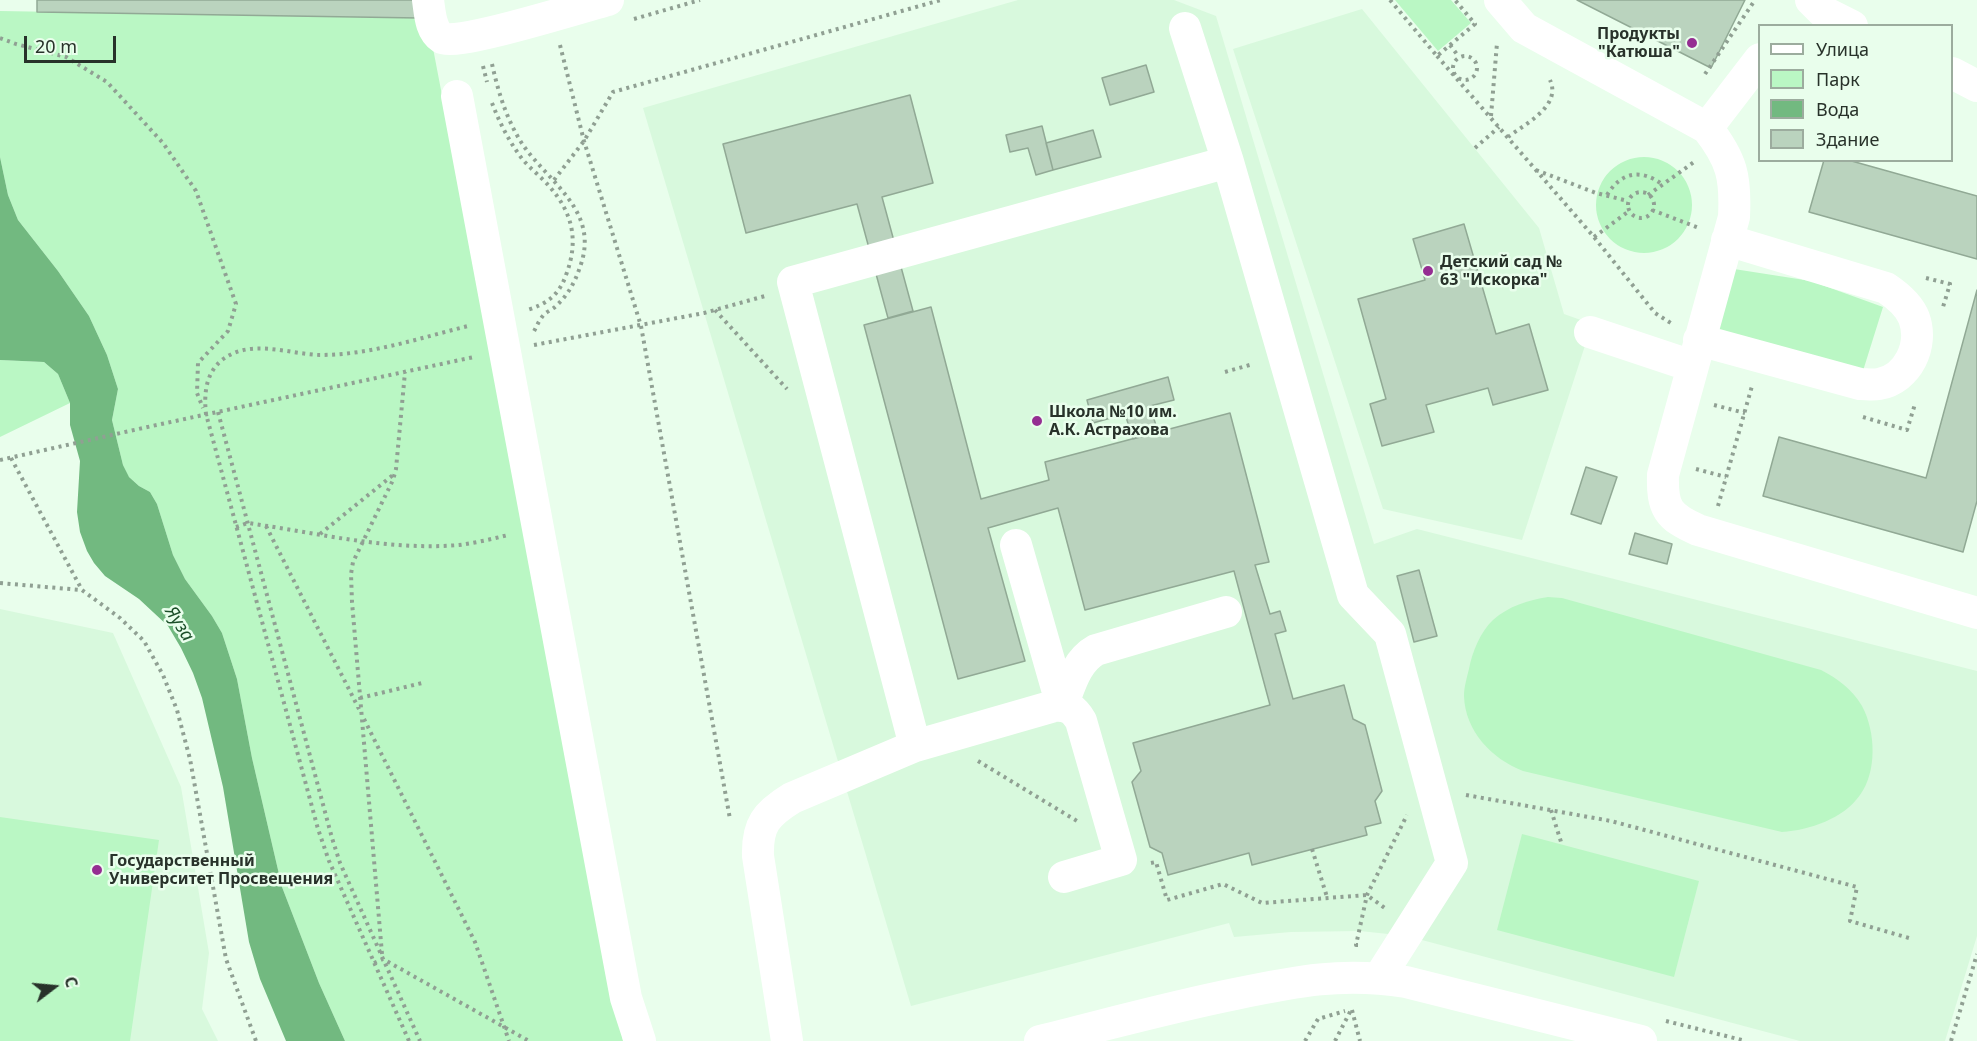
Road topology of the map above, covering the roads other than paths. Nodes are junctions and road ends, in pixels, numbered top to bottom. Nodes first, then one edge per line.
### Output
1 (428, 0) edge
2 (1500, 0) edge
3 (1816, 9) edge
4 (522, 11) edge
5 (616, 11) edge
6 (1848, 24) edge
7 (1185, 28) dead end
8 (1758, 62) edge
9 (1953, 74) edge
10 (1977, 86) edge
11 (457, 96) dead end
12 (1712, 135) junction
13 (1228, 162) junction
14 (1727, 240) junction
15 (1590, 332) dead end
16 (1695, 353) junction
17 (1016, 545) dead end
18 (1226, 612) dead end
19 (1977, 613) edge
20 (1062, 706) junction
21 (929, 742) junction
22 (1064, 877) dead end
23 (1378, 978) junction
24 (640, 1041) edge
25 (787, 1041) edge
26 (1040, 1041) edge
27 (1641, 1041) edge

1 - 4 street
2 - 12 street
3 - 6 street
4 - 5 street
7 - 13 street
8 - 12 street
9 - 10 street
11 - 24 street
12 - 14 street
13 - 21 street
13 - 23 street
14 - 16 street
14 - 16 street
15 - 16 street
16 - 19 street
17 - 20 street
18 - 20 street
20 - 21 street
20 - 22 street
21 - 25 street
23 - 26 street
23 - 27 street

